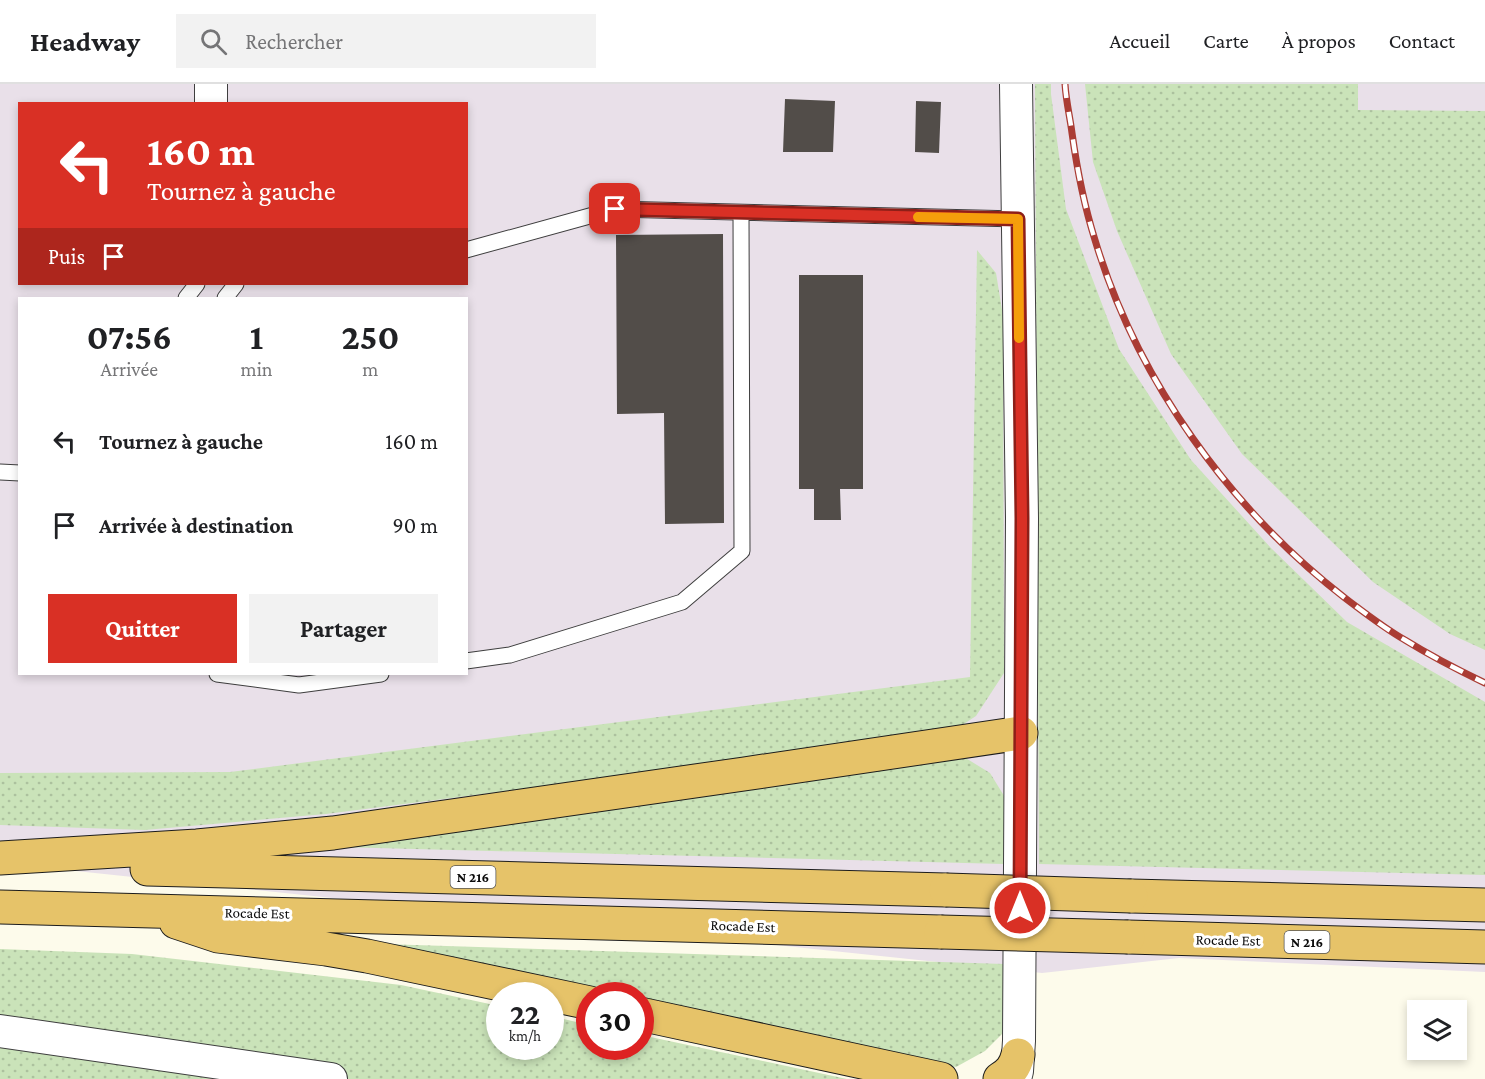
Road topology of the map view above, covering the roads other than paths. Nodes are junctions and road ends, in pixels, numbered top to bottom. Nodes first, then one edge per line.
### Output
1 (211, 84) edge
2 (1016, 84) edge
3 (211, 102) edge
4 (741, 213) junction
5 (1018, 219) junction
6 (468, 249) edge
7 (196, 285) edge
8 (235, 285) edge
9 (187, 297) edge
10 (226, 297) edge
11 (0, 472) edge
12 (18, 473) edge
13 (468, 661) edge
14 (225, 675) edge
15 (374, 675) edge
16 (1021, 733) junction
17 (0, 858) edge
18 (0, 865) edge
19 (1485, 905) edge
20 (0, 907) edge
21 (146, 912) junction
22 (1485, 947) edge
23 (576, 1000) edge
24 (654, 1017) edge
25 (0, 1031) edge
26 (1011, 1071) edge
27 (331, 1079) edge
28 (941, 1079) edge

1 - 3 street
2 - 5 street
4 - 5 lane
4 - 6 lane
4 - 13 lane
5 - 16 street
7 - 9 lane
8 - 10 lane
11 - 12 lane
14 - 15 lane
16 - 17 highway
16 - 26 street
18 - 19 highway, N 216, bridge
20 - 21 highway, Rocade Est / N 216
21 - 22 highway, Rocade Est / N 216, bridge
21 - 23 highway
24 - 28 highway
25 - 27 street

